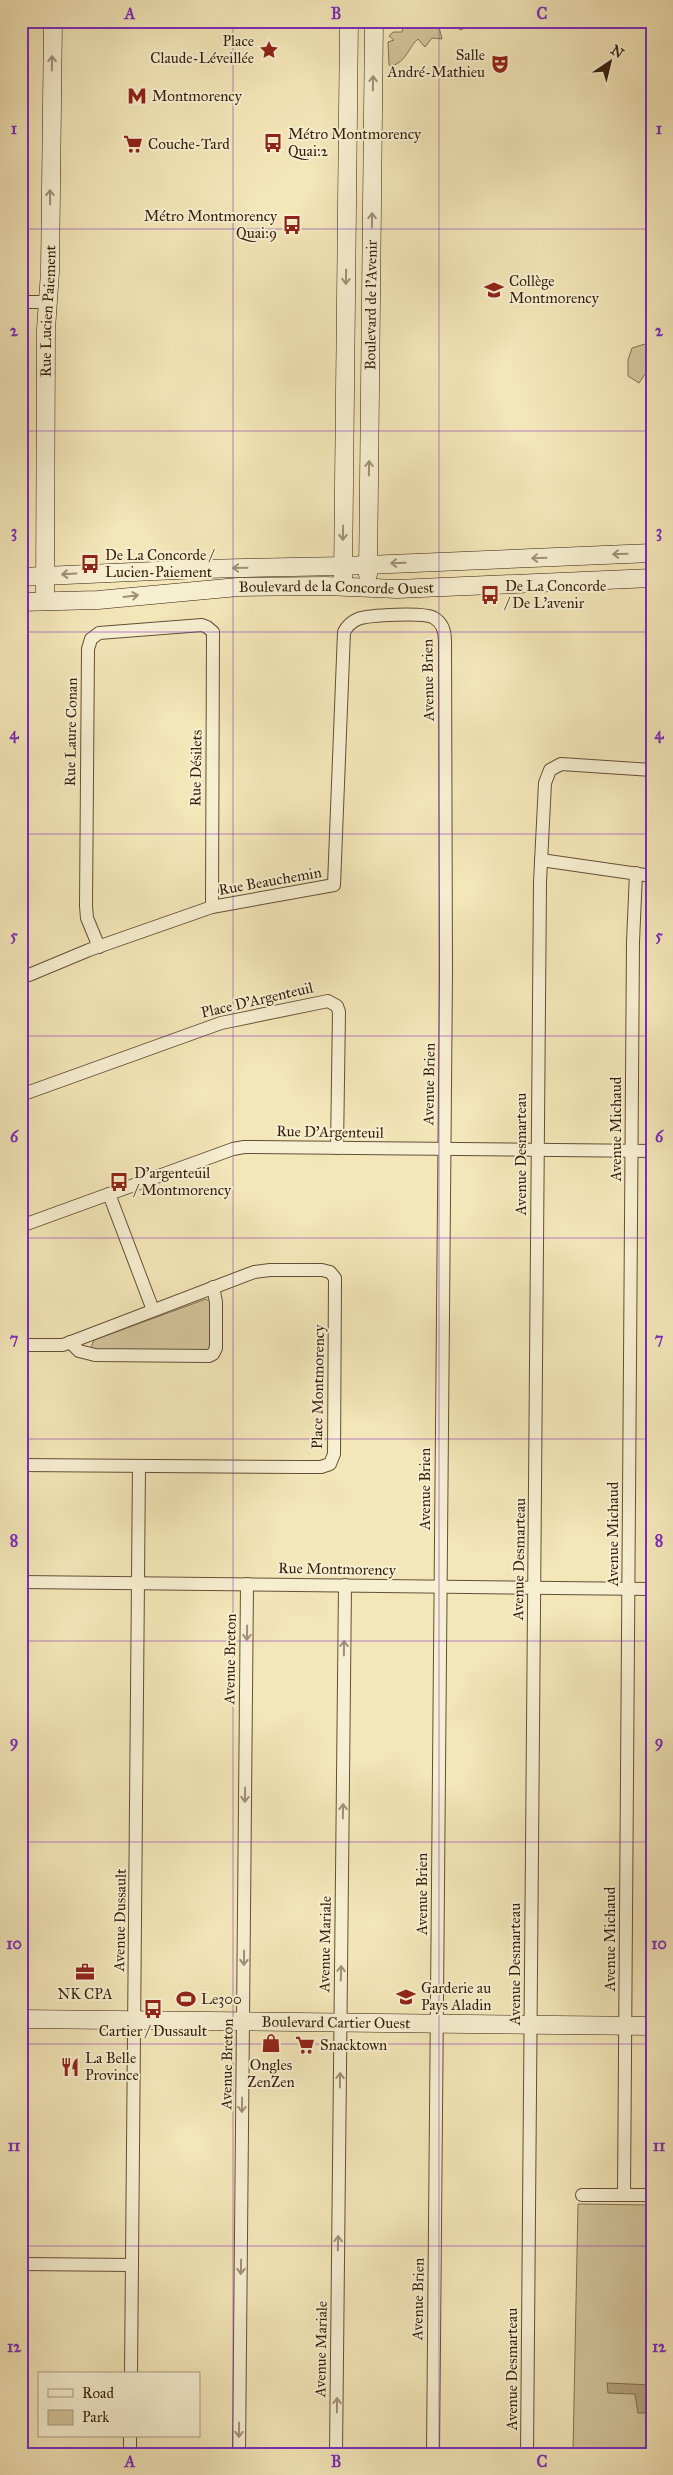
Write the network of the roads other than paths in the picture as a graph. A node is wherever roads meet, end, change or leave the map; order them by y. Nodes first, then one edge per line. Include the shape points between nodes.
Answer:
1 (53, 21) edge
2 (349, 21) edge
3 (374, 21) edge
4 (21, 302) edge
5 (47, 302) junction
6 (652, 553) edge
7 (368, 565) junction
8 (343, 566) junction
9 (45, 576) junction
10 (21, 577) edge
11 (652, 578) edge
12 (343, 586) junction
13 (368, 588) junction
14 (46, 601) junction
15 (21, 602) edge
16 (348, 626) joint
17 (211, 630) joint
18 (652, 770) edge
19 (541, 860) junction
20 (636, 873) junction
21 (652, 876) edge
22 (212, 907) junction
23 (98, 947) junction
24 (21, 976) edge
25 (21, 1095) edge
26 (337, 1148) junction
27 (444, 1149) junction
28 (537, 1150) junction
29 (632, 1151) junction
30 (652, 1151) edge
31 (109, 1194) junction
32 (21, 1226) edge
33 (213, 1287) junction
34 (153, 1310) junction
35 (70, 1342) junction
36 (21, 1345) edge
37 (21, 1464) edge
38 (139, 1466) junction
39 (21, 1582) edge
40 (140, 1583) junction
41 (247, 1584) junction
42 (345, 1586) junction
43 (441, 1587) junction
44 (535, 1588) junction
45 (629, 1589) junction
46 (652, 1589) edge
47 (21, 2019) edge
48 (135, 2020) junction
49 (243, 2021) junction
50 (341, 2022) junction
51 (438, 2023) junction
52 (531, 2024) junction
53 (626, 2025) junction
54 (652, 2026) edge
55 (582, 2195) dead end
56 (624, 2195) junction
57 (652, 2195) edge
58 (21, 2264) edge
59 (132, 2265) junction
60 (131, 2372) edge
61 (130, 2438) edge
62 (130, 2454) edge
63 (239, 2454) edge
64 (336, 2454) edge
65 (433, 2454) edge
66 (527, 2454) edge

5 -> 1 street, Rue Lucien Paiement
2 -> 8 street, Boulevard de l'Avenir
7 -> 3 street, Boulevard de l'Avenir
4 - 5 street
5 - 9 street, Rue Lucien Paiement
6 -> 7 street, Boulevard de la Concorde Ouest
7 - 8 street, Boulevard de la Concorde Ouest
7 - 13 street, Boulevard de l'Avenir
8 -> 9 street, Boulevard de la Concorde Ouest
8 - 12 street, Boulevard de l'Avenir
9 - 10 street, Boulevard de la Concorde Ouest
9 - 14 street, Rue Lucien Paiement
11 - 13 street, Boulevard de la Concorde Ouest
12 - 13 street, Boulevard de la Concorde Ouest
14 -> 12 street, Boulevard de la Concorde Ouest via 98,600 238,587
14 - 15 street, Boulevard de la Concorde Ouest
16 - 22 street, Rue Beauchemin via 343,638 335,883 330,887
16 - 27 street, Avenue Brien via 362,618 424,615 436,619 444,633
17 - 22 street, Rue Désilets via 214,636
17 - 23 street, Rue Laure Conan via 202,625 106,632 94,635 89,641 86,912
18 - 19 street, Avenue Desmarteau via 564,764 552,768 545,783
19 - 20 street
19 - 28 street, Avenue Desmarteau
20 - 21 street
20 - 29 street, Avenue Michaud
22 - 23 street, Rue Beauchemin
23 - 24 street, Rue Beauchemin
25 - 26 street, Place D'Argenteuil via 221,1023 328,1001 337,1006 339,1012
26 - 27 street, Rue D'Argenteuil
26 - 31 street, Rue D'Argenteuil via 238,1148
27 - 28 street, Rue D'Argenteuil
27 - 43 street, Avenue Brien
28 - 29 street, Rue D'Argenteuil
28 - 44 street, Avenue Desmarteau
29 - 30 street, Rue D'Argenteuil
29 - 45 street, Avenue Michaud
31 - 32 street, Rue D'Argenteuil
31 - 34 street
33 - 34 street, Place Montmorency
33 - 35 street via 216,1348 209,1356 94,1355 79,1351
33 - 38 street, Place Montmorency via 263,1270 322,1270 332,1274 335,1294 333,1460 321,1467
34 - 35 street, Place Montmorency
35 - 36 street, Place Montmorency
37 - 38 street, Place Montmorency
38 - 40 street, Avenue Dussault
39 - 40 street, Rue Montmorency
40 - 41 street, Rue Montmorency
40 - 48 street, Avenue Dussault
41 - 42 street, Rue Montmorency
41 -> 49 street, Avenue Breton
42 - 43 street, Rue Montmorency
50 -> 42 street, Avenue Mariale
43 - 44 street, Rue Montmorency
43 - 51 street, Avenue Brien
44 - 45 street, Rue Montmorency
44 - 52 street, Avenue Desmarteau
45 - 46 street, Rue Montmorency
45 - 53 street, Avenue Michaud
47 - 48 street, Boulevard Cartier Ouest
48 - 49 street, Boulevard Cartier Ouest
48 - 59 street, Avenue Dussault
49 - 50 street, Boulevard Cartier Ouest
49 -> 63 street, Avenue Breton
50 - 51 street, Boulevard Cartier Ouest
64 -> 50 street, Avenue Mariale
51 - 52 street, Boulevard Cartier Ouest
51 - 65 street, Avenue Brien
52 - 53 street, Boulevard Cartier Ouest
52 - 66 street, Avenue Desmarteau
53 - 54 street, Boulevard Cartier Ouest
53 - 56 street, Avenue Michaud
55 - 56 street
56 - 57 street
58 - 59 street
59 - 60 street, Avenue Dussault
61 - 62 street

